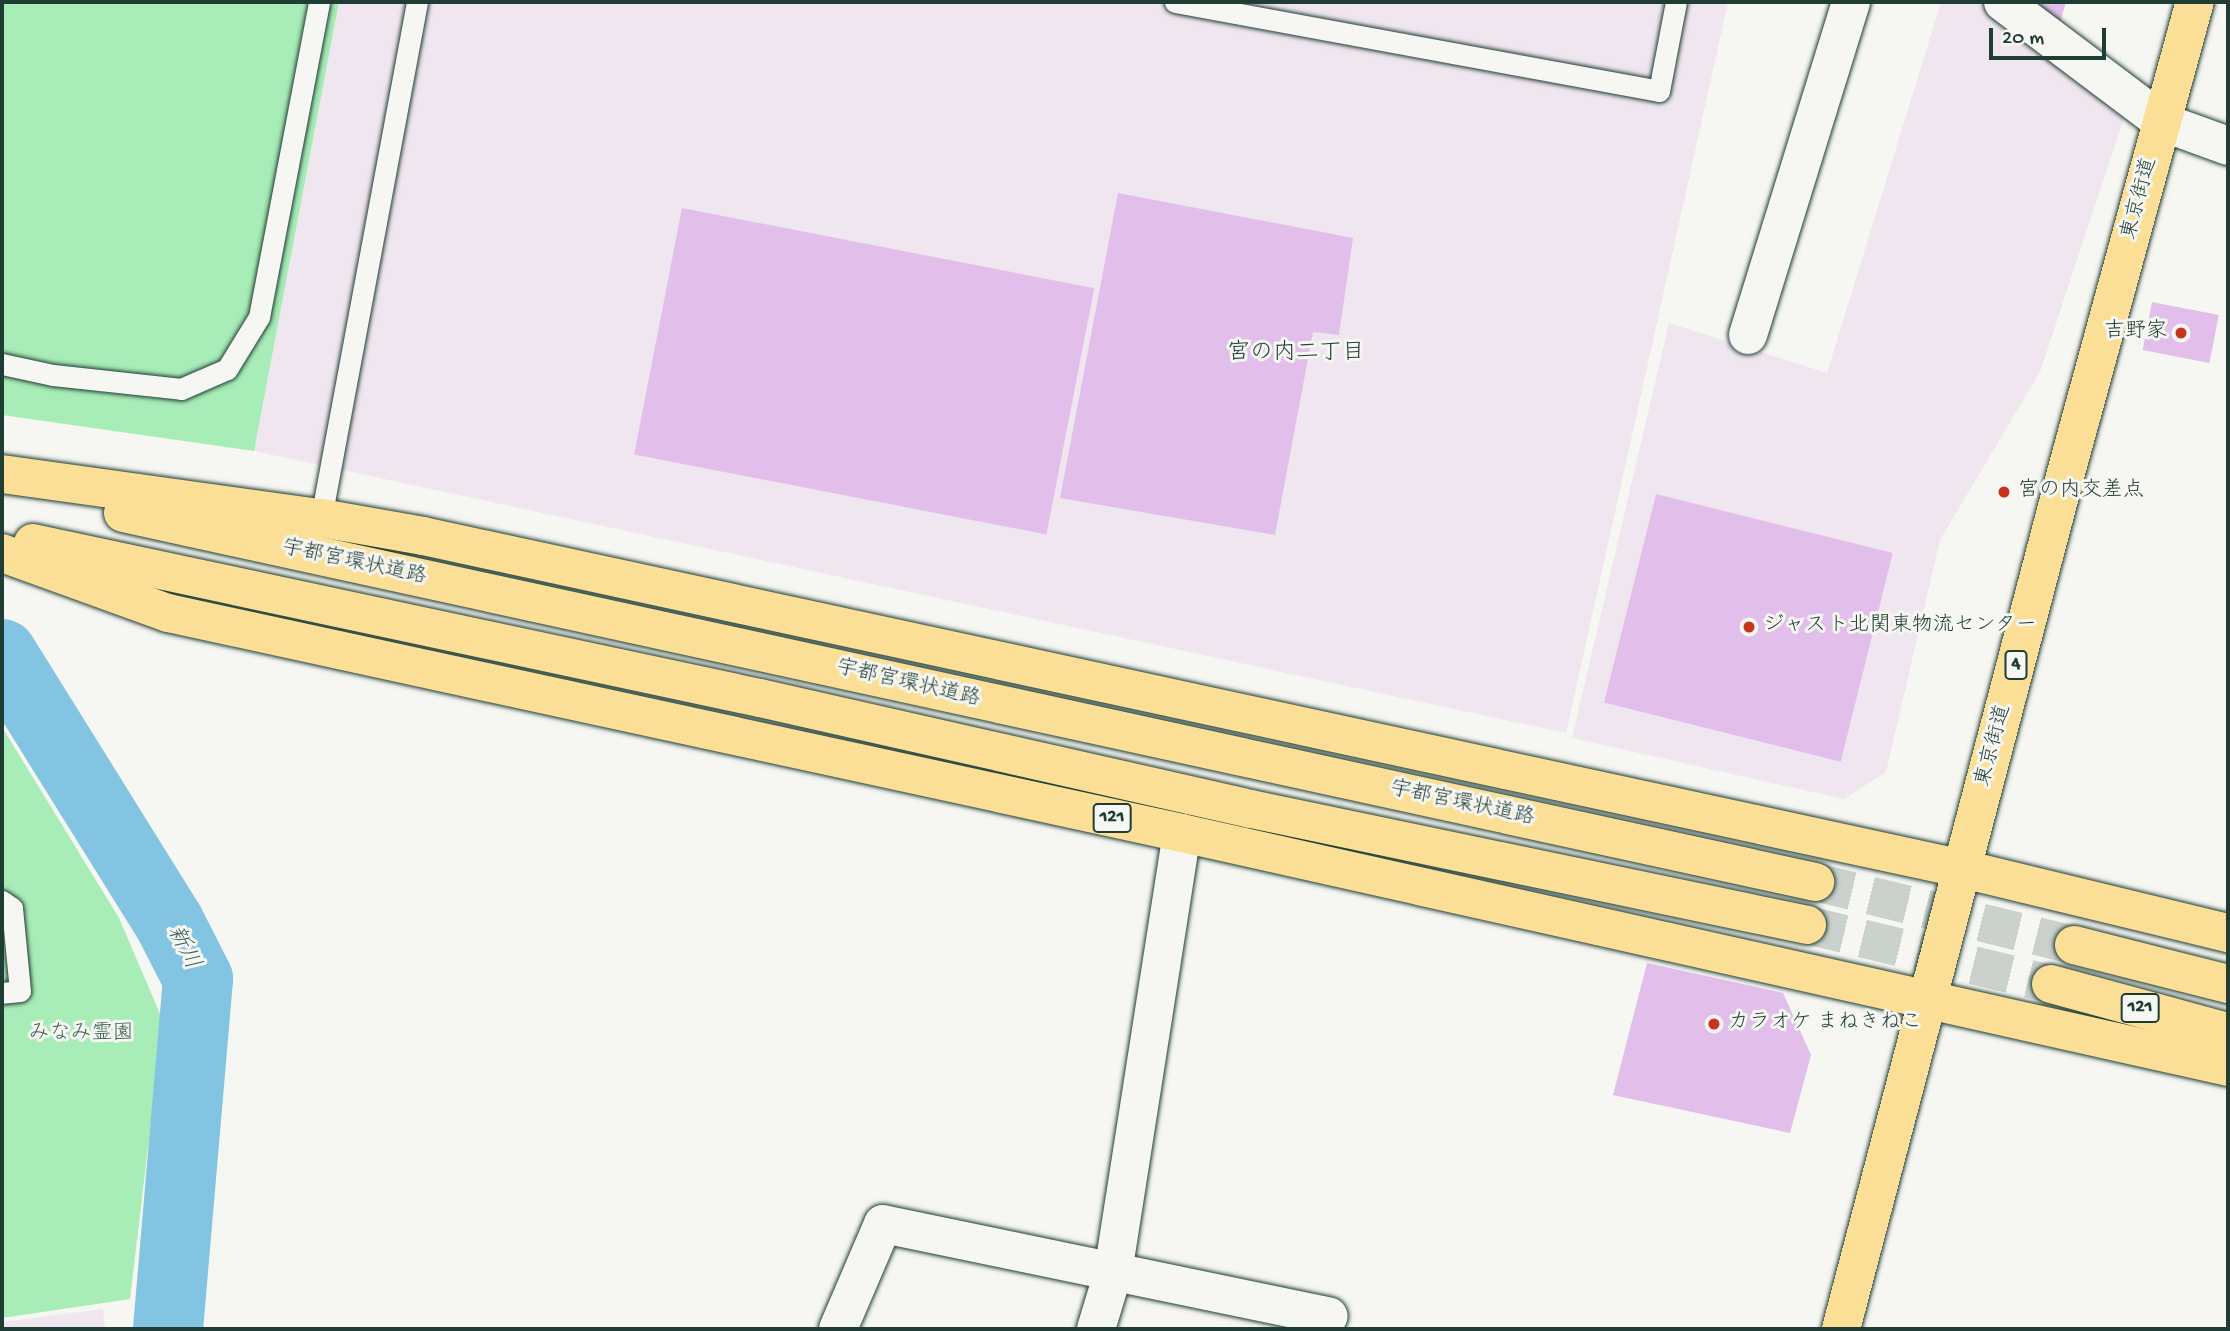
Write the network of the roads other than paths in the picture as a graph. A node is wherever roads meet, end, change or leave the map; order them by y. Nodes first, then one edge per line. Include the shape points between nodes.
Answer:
1 (319, 2) edge
2 (417, 2) edge
3 (1175, 2) edge
4 (1676, 2) edge
5 (1851, 2) edge
6 (2003, 2) edge
7 (2195, 2) edge
8 (2162, 122) junction
9 (2228, 146) edge
10 (1748, 335) dead end
11 (2, 363) edge
12 (2, 457) edge
13 (2, 474) edge
14 (2, 485) edge
15 (321, 518) junction
16 (2, 537) edge
17 (2, 553) edge
18 (1182, 833) junction
19 (1963, 869) junction
20 (1815, 882) tunnel mouth
21 (2, 901) edge
22 (8, 922) edge
23 (1807, 925) tunnel mouth
24 (2228, 933) edge
25 (2074, 945) tunnel mouth
26 (2051, 984) tunnel mouth
27 (2228, 984) edge
28 (2, 993) edge
29 (1928, 998) junction
30 (2228, 1032) edge
31 (2228, 1067) edge
32 (1113, 1273) junction
33 (1329, 1316) dead end
34 (838, 1329) edge
35 (1096, 1329) edge
36 (1841, 1329) edge

1 - 11 lane via 259,317 227,369 181,389 53,375
2 - 15 lane
3 - 4 lane via 1659,91
5 - 10 street
6 - 8 street
7 - 8 highway, 東京街道 / 4
8 - 9 street
8 - 19 highway, 東京街道 / 4
12 - 15 street
13 - 15 highway
14 - 20 highway, 宇都宮環状道路
15 - 19 highway via 424,536
16 - 23 highway, 121
17 - 18 highway, 121 via 168,612
18 - 29 highway, 121
18 - 32 street
19 - 24 highway
19 - 29 highway, 東京街道 / 4
21 - 22 lane via 12,908
22 - 28 lane via 20,991
25 - 27 highway, 121
26 - 30 highway, 121
29 - 31 highway, 121
29 - 36 highway, 東京街道 / 4
32 - 33 street
32 - 34 street via 883,1224
32 - 35 street

